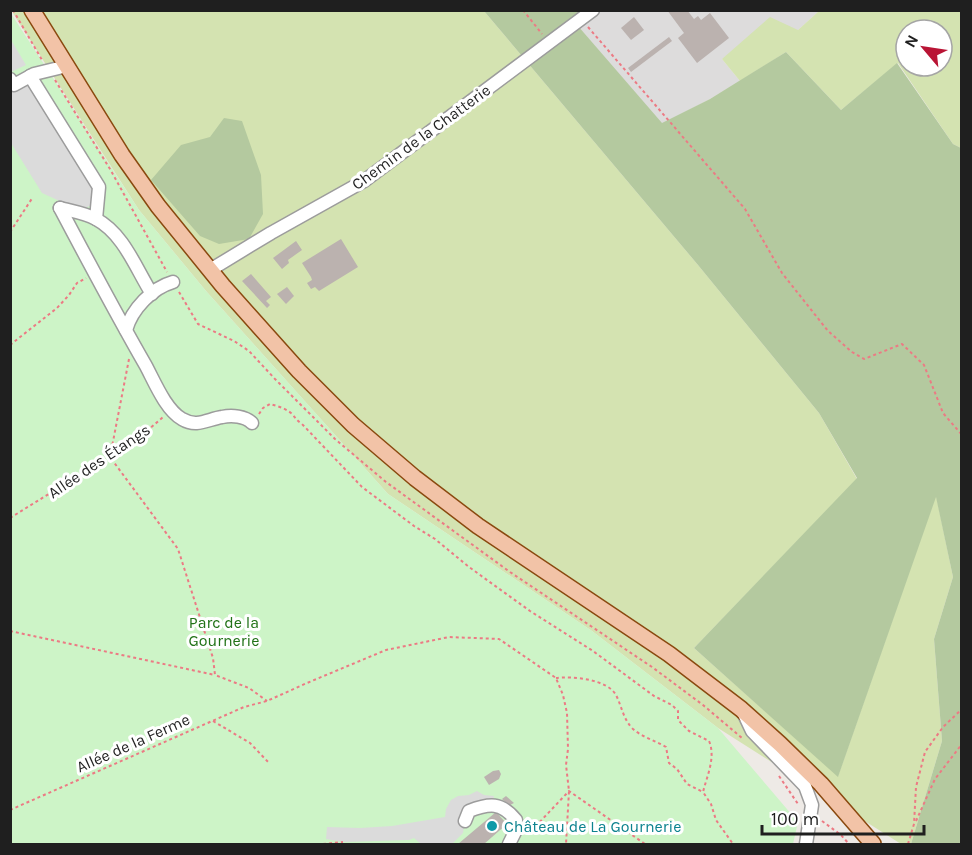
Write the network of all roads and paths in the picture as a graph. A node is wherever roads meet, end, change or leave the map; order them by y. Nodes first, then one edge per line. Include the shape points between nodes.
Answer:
1 (13, 10) edge
2 (32, 10) edge
3 (523, 10) edge
4 (593, 10) edge
5 (582, 19) junction
6 (549, 44) junction
7 (67, 66) junction
8 (49, 70) junction
9 (30, 76) junction
10 (10, 79) edge
11 (33, 197) dead end
12 (96, 219) junction
13 (10, 232) edge
14 (210, 270) junction
15 (95, 273) junction
16 (173, 282) junction
17 (152, 294) junction
18 (126, 330) junction
19 (132, 342) junction
20 (10, 345) edge
21 (171, 410) junction
22 (252, 423) joint
23 (962, 435) edge
24 (110, 457) junction
25 (10, 518) edge
26 (10, 631) edge
27 (215, 675) junction
28 (556, 678) junction
29 (267, 701) junction
30 (741, 709) junction
31 (962, 709) edge
32 (212, 721) junction
33 (743, 738) dead end
34 (962, 744) edge
35 (270, 764) dead end
36 (779, 777) dead end
37 (568, 791) junction
38 (703, 792) junction
39 (10, 810) edge
40 (811, 815) junction
41 (465, 821) dead end
42 (914, 824) junction
43 (511, 841) edge
44 (343, 842) dead end
45 (323, 844) edge
46 (566, 844) edge
47 (645, 844) edge
48 (733, 844) edge
49 (806, 844) edge
50 (849, 844) edge
51 (873, 844) edge
52 (908, 844) edge

1 - 8 path
2 - 7 main road
3 - 6 path
4 - 5 street, Chemin de la Chatterie
5 - 6 street, Chemin de la Chatterie
5 - 23 path via 745,209 782,273 828,331 864,359 902,344 924,365 943,413
6 - 14 street, Chemin de la Chatterie via 364,181
7 - 8 street
7 - 14 main road via 122,155
8 - 9 street
8 - 16 path
9 - 10 street via 14,85
9 - 12 street via 99,187
11 - 13 path
12 - 15 street via 60,208
12 - 17 street via 127,250
14 - 30 main road via 299,371 353,425 415,478 478,526 669,654
15 - 18 street
15 - 20 path via 77,284 57,308
16 - 17 street
16 - 33 path via 198,324 249,351 335,439 386,483 652,667
17 - 18 street via 129,320
18 - 19 street
19 - 21 street
19 - 24 path
21 - 22 street via 183,420 198,424 222,416 242,417
21 - 24 path, Allée des Étangs
22 - 38 path via 270,404 283,408 362,487 469,567 672,705 678,711 678,720 709,741 712,748
24 - 25 path, Allée des Étangs
24 - 27 path via 178,549
26 - 27 path
27 - 29 path via 249,688
28 - 29 path, Allée de la Ferme via 499,639 449,637 386,650
28 - 37 path via 567,713
28 - 38 path via 580,678 610,687 633,729 666,747 669,763 687,784
29 - 32 path, Allée de la Ferme
30 - 40 street via 752,731 805,786 812,805
30 - 51 main road via 821,784
31 - 42 path via 925,752 916,787
32 - 35 path via 250,743
32 - 39 path, Allée de la Ferme
34 - 42 path via 934,779
36 - 40 path
37 - 43 path via 535,827
37 - 46 path
37 - 47 path
38 - 48 path
40 - 49 street
40 - 50 path
41 - 43 street via 469,811 480,807 504,808 516,820
42 - 52 path
44 - 45 path

